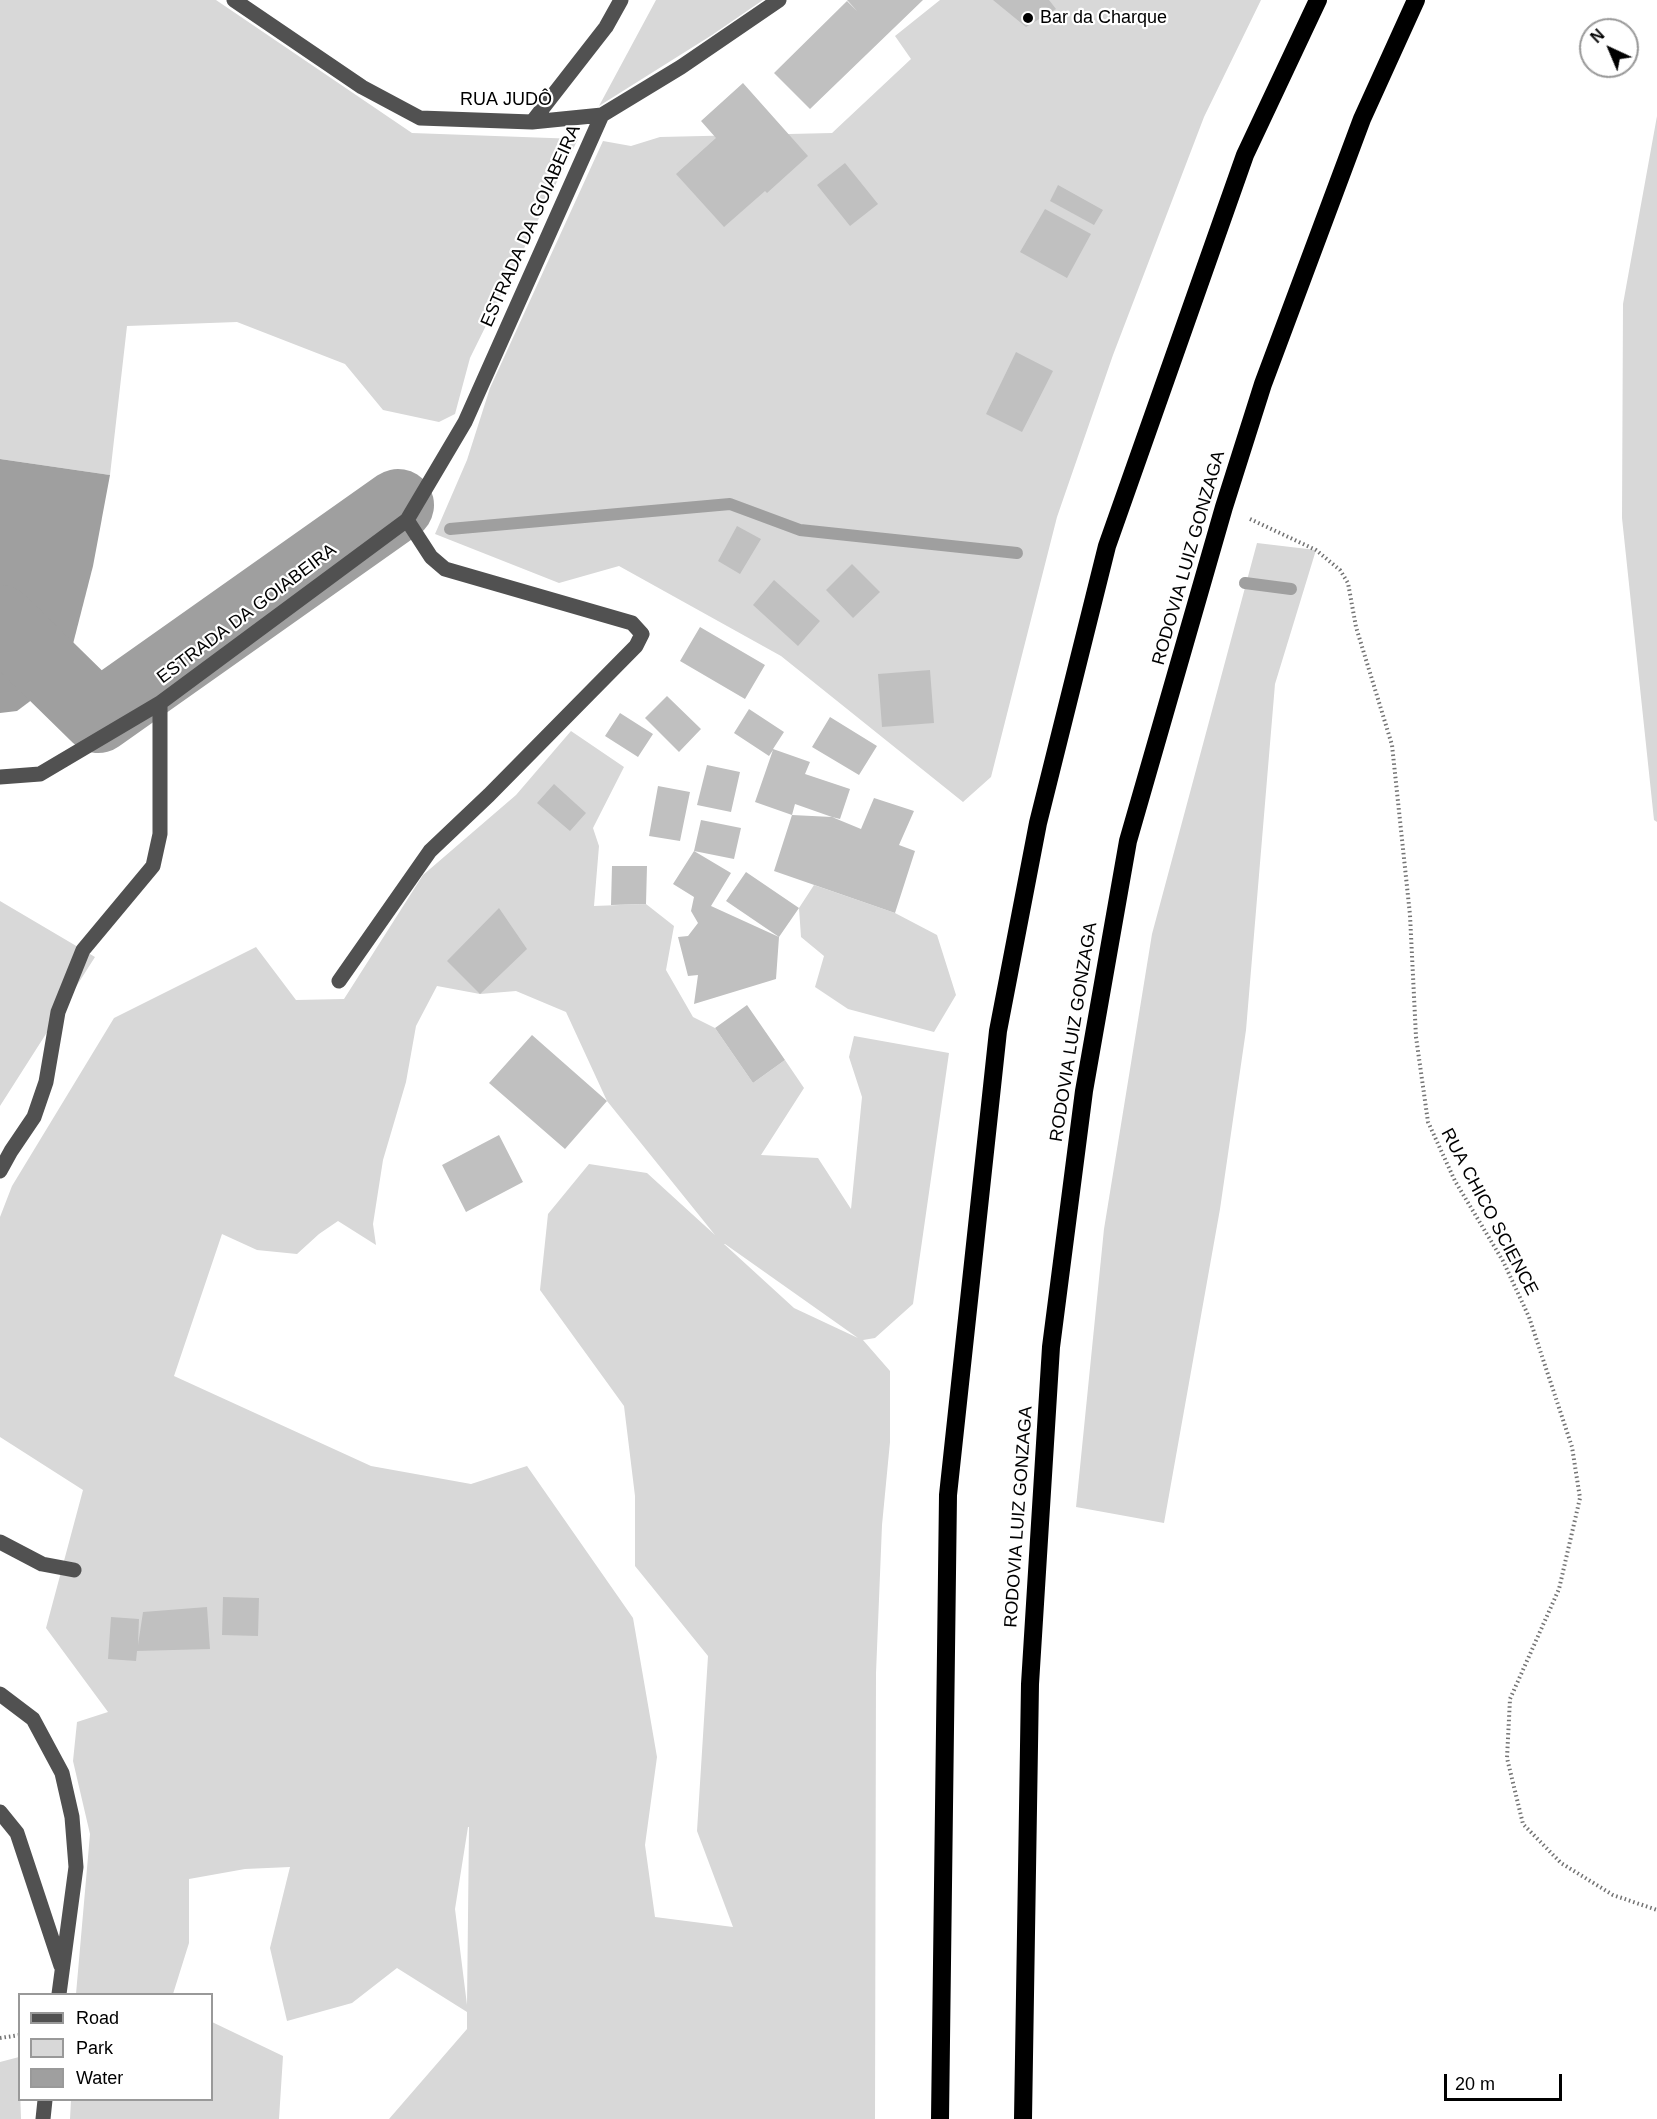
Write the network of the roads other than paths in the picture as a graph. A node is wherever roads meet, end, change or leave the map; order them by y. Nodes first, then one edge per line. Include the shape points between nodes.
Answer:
1 (234, 0) edge
2 (621, 0) edge
3 (779, 0) edge
4 (1318, 0) edge
5 (1416, 0) edge
6 (602, 115) junction
7 (532, 122) junction
8 (407, 520) junction
9 (160, 703) junction
10 (0, 777) edge
11 (339, 981) dead end
12 (5, 1151) edge
13 (0, 1171) edge
14 (0, 1542) edge
15 (74, 1570) dead end
16 (0, 1694) edge
17 (0, 1812) edge
18 (63, 1971) junction
19 (59, 1993) edge
20 (45, 2101) edge
21 (44, 2119) edge
22 (940, 2119) edge
23 (1023, 2119) edge

1 - 7 street, RUA JUDÔ via 362,87 420,118
2 - 7 street via 606,27
3 - 6 street, RUA JUDÔ
4 - 22 highway via 1245,154 1107,546 1038,823 998,1031 948,1495
5 - 23 highway, RODOVIA LUIZ GONZAGA via 1362,119 1263,384 1128,841 1084,1091 1051,1347 1030,1684
6 - 7 street, RUA JUDÔ
6 - 8 street, ESTRADA DA GOIABEIRA via 465,422
8 - 9 street, ESTRADA DA GOIABEIRA
8 - 11 street via 431,557 445,569 632,623 642,634 636,646 430,851
9 - 10 street via 40,774
9 - 12 street, ESTRADA DA GOIABEIRA via 160,834 153,866 82,950 58,1011 46,1082 34,1118
12 - 13 street, ESTRADA DA GOIABEIRA
14 - 15 street via 42,1564
16 - 18 street via 33,1719 62,1773 72,1817 76,1866
17 - 18 street via 17,1833
18 - 19 street
20 - 21 street

